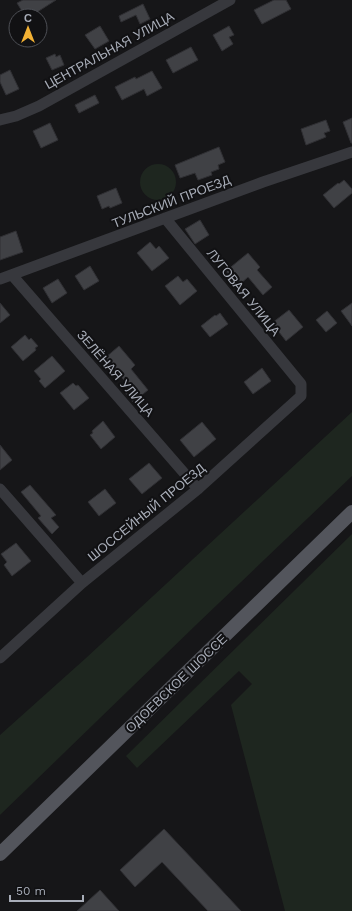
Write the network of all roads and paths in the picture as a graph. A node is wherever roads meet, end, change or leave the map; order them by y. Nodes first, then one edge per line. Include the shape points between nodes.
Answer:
1 (230, 0) edge
2 (0, 120) edge
3 (352, 152) edge
4 (165, 218) junction
5 (12, 275) junction
6 (0, 279) edge
7 (301, 384) joint
8 (0, 489) edge
9 (198, 489) junction
10 (352, 512) edge
11 (82, 583) junction
12 (0, 658) edge
13 (0, 854) edge

1 - 2 street, ЦЕНТРАЛЬНАЯ УЛИЦА via 39,106
3 - 4 street, ТУЛЬСКИЙ ПРОЕЗД
4 - 5 street, ТУЛЬСКИЙ ПРОЕЗД
4 - 7 street, ЛУГОВАЯ УЛИЦА
5 - 6 street, ТУЛЬСКИЙ ПРОЕЗД
5 - 9 street, ЗЕЛЁНАЯ УЛИЦА
7 - 9 street, ШОССЕЙНЫЙ ПРОЕЗД via 301,396
8 - 11 street
9 - 11 street, ШОССЕЙНЫЙ ПРОЕЗД
10 - 13 main road, ОДОЕВСКОЕ ШОССЕ
11 - 12 street, ШОССЕЙНЫЙ ПРОЕЗД

